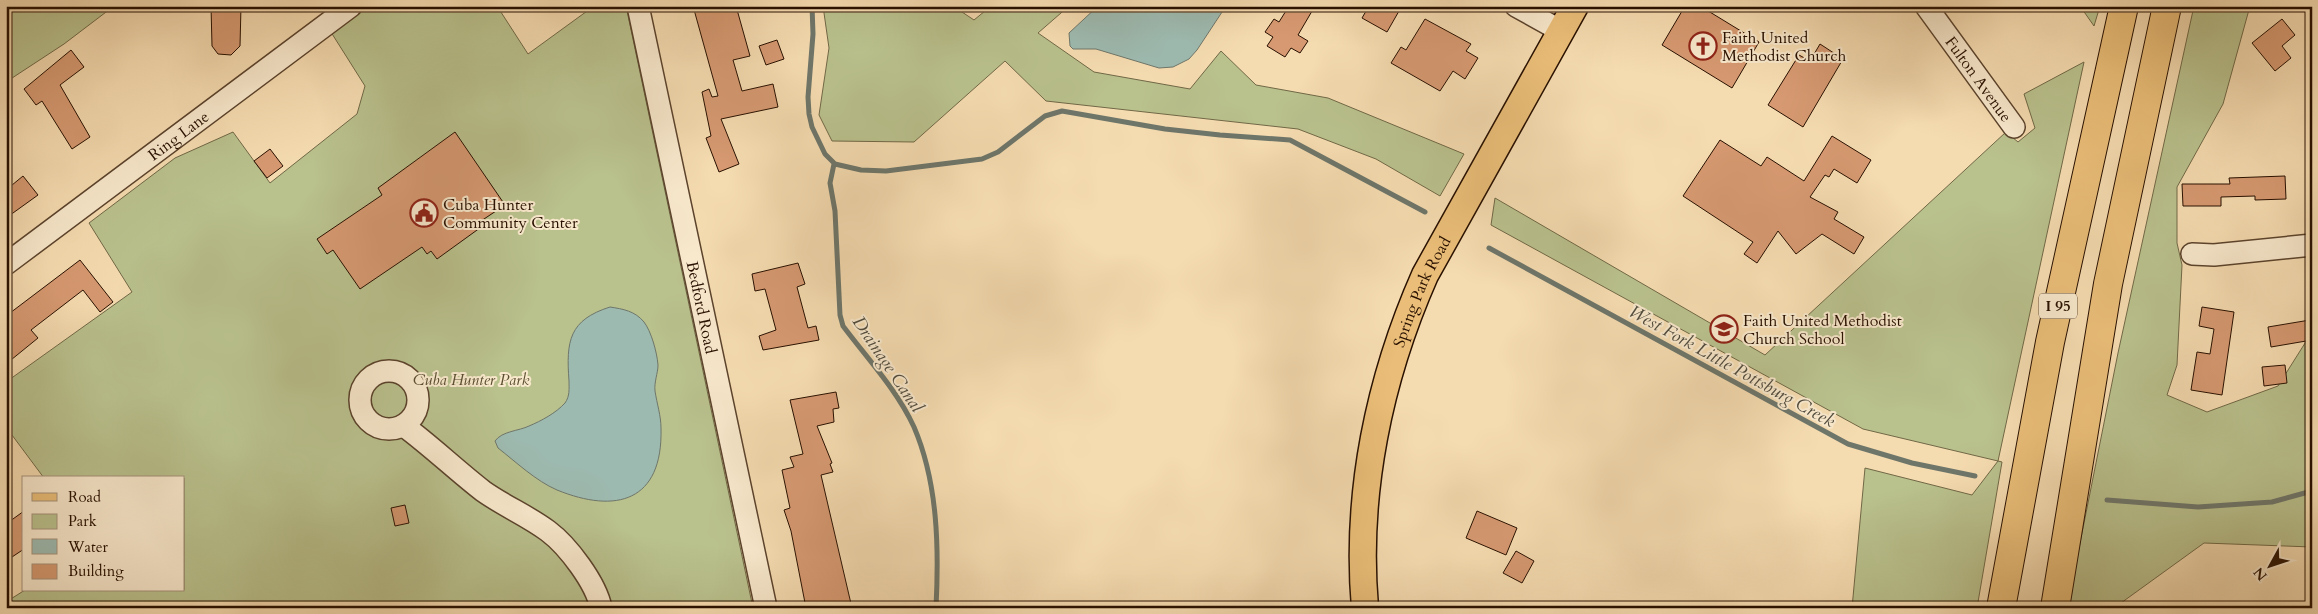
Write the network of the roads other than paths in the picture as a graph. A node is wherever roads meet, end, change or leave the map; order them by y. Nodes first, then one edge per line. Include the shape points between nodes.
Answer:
1 (351, 6) edge
2 (638, 6) edge
3 (1516, 6) edge
4 (1575, 6) edge
5 (1926, 6) edge
6 (2124, 6) edge
7 (2167, 6) edge
8 (1561, 31) junction
9 (2014, 127) dead end
10 (2312, 245) edge
11 (2192, 254) dead end
12 (6, 264) edge
13 (404, 426) dead end
14 (601, 608) edge
15 (766, 608) edge
16 (1365, 608) edge
17 (2001, 608) edge
18 (2055, 608) edge

1 - 12 street, Ring Lane
2 - 15 street, Bedford Road
3 - 8 street
4 - 8 main road, Spring Park Road
5 - 9 street, Fulton Avenue
6 - 17 highway, I 95 via 2052,332
7 - 18 highway via 2108,284
8 - 16 main road, Spring Park Road via 1425,275 1410,309 1376,424 1368,473 1364,535
10 - 11 street via 2214,255
13 - 14 street via 498,501 548,531 572,556 599,597

